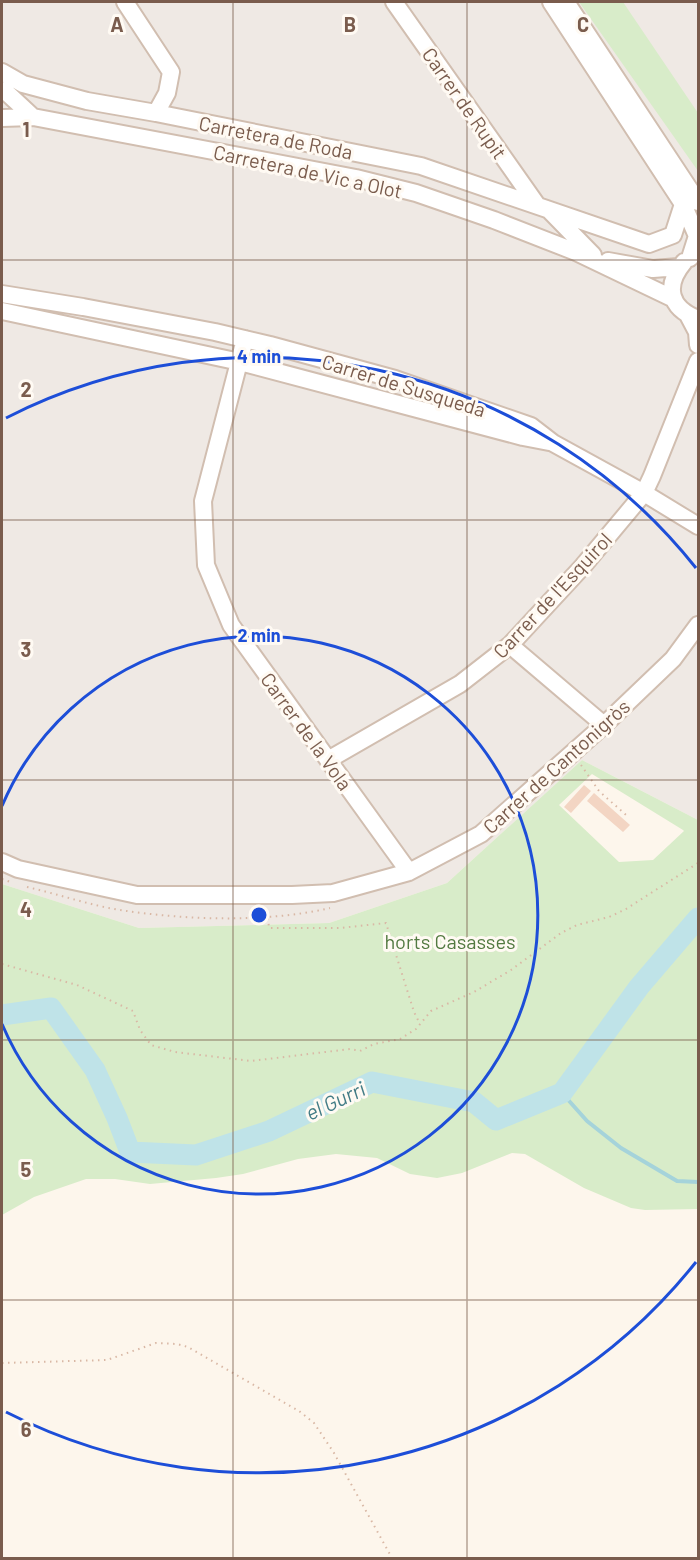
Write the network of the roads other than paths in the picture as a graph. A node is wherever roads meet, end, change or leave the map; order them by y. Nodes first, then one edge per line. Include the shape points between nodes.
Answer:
1 (124, 2) edge
2 (394, 2) edge
3 (551, 2) edge
4 (566, 2) edge
5 (2, 83) edge
6 (156, 113) junction
7 (33, 117) junction
8 (2, 118) edge
9 (691, 203) edge
10 (543, 208) junction
11 (576, 252) junction
12 (595, 257) junction
13 (689, 261) edge
14 (2, 294) edge
15 (674, 299) junction
16 (2, 311) edge
17 (694, 317) edge
18 (244, 339) junction
19 (699, 345) edge
20 (699, 361) edge
21 (240, 362) junction
22 (553, 443) junction
23 (644, 493) junction
24 (699, 526) edge
25 (699, 625) edge
26 (510, 645) junction
27 (604, 725) junction
28 (328, 760) junction
29 (2, 862) edge
30 (409, 872) junction

1 - 6 street via 171,72 167,93
2 - 10 street, Carrer de Rupit
3 - 9 street
4 - 9 street
5 - 6 street, Carretera de Roda via 23,84
5 - 7 street
6 - 10 street, Carretera de Roda via 421,166
7 - 8 street, Carretera de Vic a Olot
7 - 11 street, Carretera de Vic a Olot via 356,178 416,193
9 - 10 street, Carretera de Roda via 673,235 649,244
9 - 13 street via 697,236
10 - 12 street
11 - 12 street, Carretera de Vic a Olot
11 - 15 street, Carretera de Vic a Olot
12 - 13 street, Carretera de Vic a Olot via 653,269
13 - 15 street via 671,284
14 - 18 street, Carrer de Susqueda
15 - 17 street
16 - 21 street, Carrer de Susqueda
17 - 19 street
18 - 21 street, Carrer de la Vola
18 - 22 street, Carrer de Susqueda via 405,383 531,426
20 - 23 street, Carrer de l'Esquirol
21 - 22 street, Carrer de Susqueda
21 - 28 street, Carrer de la Vola via 203,501 206,565 231,625
22 - 23 street, Carrer de Susqueda
23 - 24 street, Carrer de Susqueda
23 - 26 street, Carrer de l'Esquirol
25 - 27 street, Carrer de Cantonigròs via 673,658
26 - 27 street
26 - 28 street, Carrer de l'Esquirol via 460,684
27 - 30 street, Carrer de Cantonigròs via 481,834
28 - 30 street, Carrer de la Vola
29 - 30 street, Carrer de Cantonigròs via 18,869 137,895 333,893

